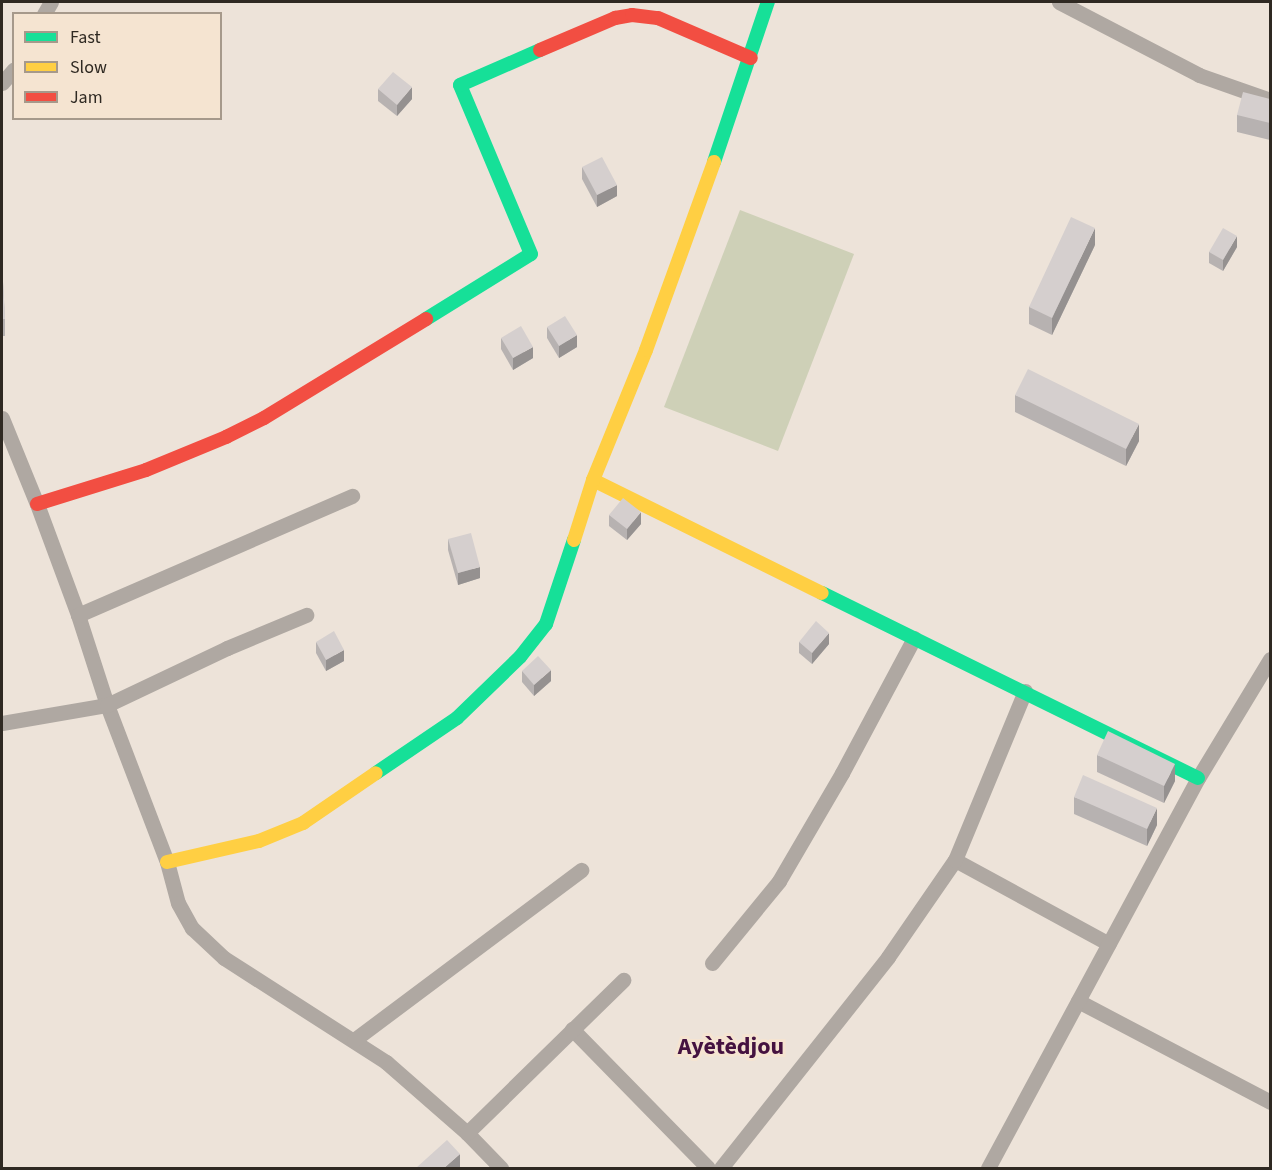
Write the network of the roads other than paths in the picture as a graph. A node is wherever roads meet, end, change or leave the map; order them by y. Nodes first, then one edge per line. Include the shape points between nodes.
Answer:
1 (768, 2) edge
2 (1059, 2) edge
3 (751, 58) junction
4 (1270, 100) edge
5 (2, 418) edge
6 (593, 480) junction
7 (352, 496) dead end
8 (37, 504) junction
9 (78, 615) junction
10 (306, 615) dead end
11 (914, 638) junction
12 (1270, 659) edge
13 (1025, 692) junction
14 (107, 705) junction
15 (2, 723) edge
16 (1198, 778) junction
17 (955, 860) junction
18 (167, 862) junction
19 (581, 870) dead end
20 (1109, 944) junction
21 (712, 963) dead end
22 (622, 980) dead end
23 (1078, 1001) junction
24 (572, 1029) junction
25 (354, 1040) junction
26 (1270, 1102) edge
27 (467, 1133) junction
28 (501, 1168) edge
29 (708, 1168) edge
30 (721, 1168) edge
31 (988, 1168) edge

1 - 3 street
2 - 4 street via 1199,75
3 - 6 street via 646,350
3 - 8 street via 658,18 632,15 615,18 460,85 531,255 264,418 146,470
5 - 8 street
6 - 11 street
6 - 18 street via 546,624 478,701 303,823 259,841
7 - 9 street
8 - 9 street
9 - 14 street
10 - 14 street
11 - 13 street
11 - 21 street via 784,873
12 - 16 street
13 - 16 street
13 - 17 street
14 - 15 street
14 - 18 street
16 - 20 street
17 - 20 street
17 - 30 street via 888,957
18 - 25 street via 178,903 192,928 208,945
19 - 25 street
20 - 23 street
22 - 24 street
23 - 26 street
23 - 31 street
24 - 27 street
24 - 29 street
25 - 27 street via 386,1062
27 - 28 street

